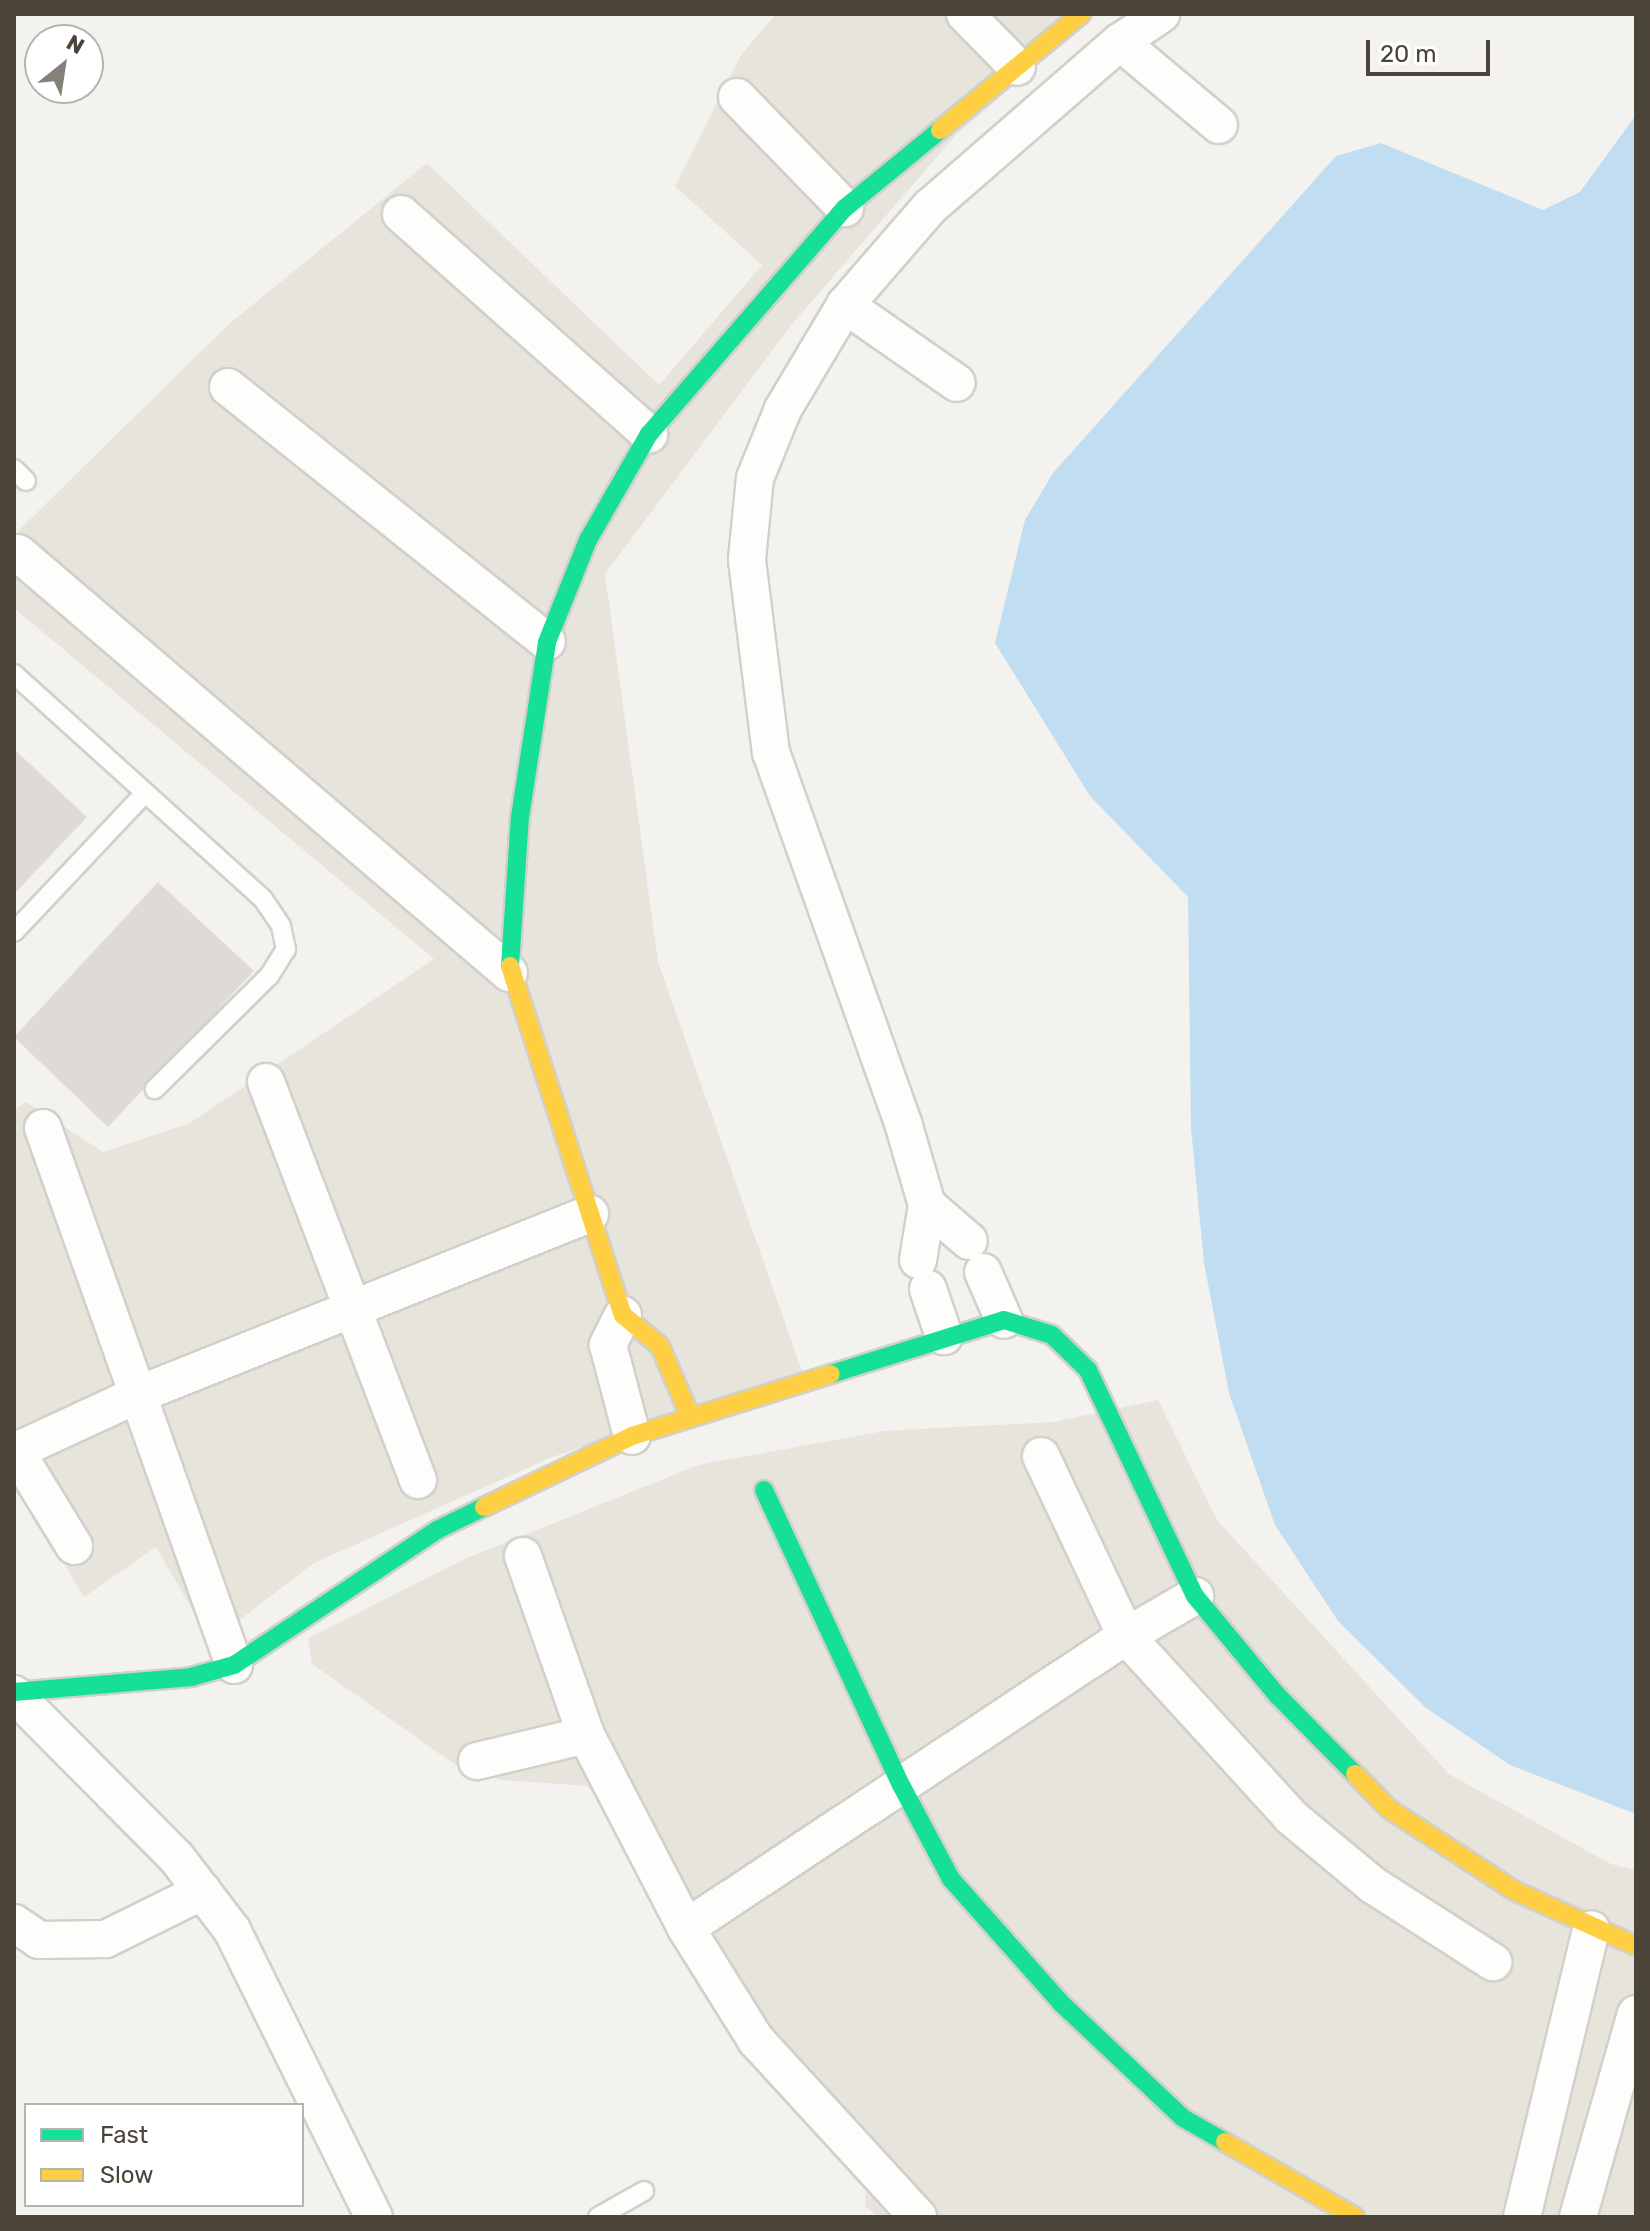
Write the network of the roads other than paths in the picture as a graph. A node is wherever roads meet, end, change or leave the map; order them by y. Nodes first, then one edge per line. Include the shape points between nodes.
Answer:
1 (965, 14) edge
2 (1081, 14) edge
3 (1161, 14) edge
4 (1120, 42) junction
5 (1017, 67) junction
6 (737, 97) dead end
7 (1219, 125) dead end
8 (845, 208) junction
9 (401, 214) dead end
10 (845, 305) junction
11 (957, 383) dead end
12 (228, 387) dead end
13 (649, 434) junction
14 (18, 553) dead end
15 (547, 642) junction
16 (14, 674) edge
17 (145, 793) junction
18 (14, 932) edge
19 (509, 973) junction
20 (266, 1082) dead end
21 (155, 1089) dead end
22 (43, 1128) dead end
23 (927, 1205) junction
24 (590, 1214) junction
25 (352, 1308) junction
26 (623, 1315) junction
27 (1004, 1320) junction
28 (944, 1336) junction
29 (137, 1395) junction
30 (689, 1414) junction
31 (632, 1436) junction
32 (15, 1450) edge
33 (1041, 1456) dead end
34 (418, 1480) dead end
35 (764, 1490) dead end
36 (74, 1546) dead end
37 (523, 1556) dead end
38 (1195, 1596) junction
39 (1126, 1636) junction
40 (234, 1665) junction
41 (14, 1693) edge
42 (586, 1735) junction
43 (477, 1761) dead end
44 (901, 1785) junction
45 (203, 1891) junction
46 (14, 1923) edge
47 (686, 1928) junction
48 (1591, 1929) junction
49 (1636, 1946) edge
50 (1493, 1962) dead end
51 (1636, 2014) edge
52 (1555, 2090) junction
53 (1613, 2102) junction
54 (644, 2191) dead end
55 (374, 2217) edge
56 (598, 2217) edge
57 (918, 2217) edge
58 (1355, 2217) edge
59 (1522, 2217) edge
60 (1578, 2217) edge

1 - 5 street
2 - 5 street
3 - 4 street
4 - 7 street
4 - 10 street via 930,207
5 - 8 street
6 - 8 street
8 - 13 street
9 - 13 street
10 - 11 street
10 - 23 street via 783,409 755,478 747,559 771,753 903,1123
12 - 15 street
13 - 15 street via 588,540
14 - 19 street
15 - 19 street via 520,817
16 - 17 lane
17 - 18 lane
17 - 21 lane via 263,899 281,926 286,949 269,976
19 - 24 street
20 - 25 street
22 - 29 street
23 - 27 street via 976,1257
23 - 28 street via 923,1274
24 - 25 street
24 - 26 street
25 - 29 street
25 - 34 street
26 - 30 street via 660,1346
26 - 31 street via 608,1345
27 - 28 street
27 - 38 street via 1052,1335 1088,1370
28 - 30 street
29 - 32 street
29 - 40 street
30 - 31 street
31 - 40 street via 437,1530
32 - 36 street
33 - 39 street
35 - 44 street
37 - 42 street
38 - 39 street
38 - 48 street via 1277,1695 1389,1809 1515,1891
39 - 44 street
39 - 50 street via 1291,1817 1373,1885
40 - 41 street via 191,1677
41 - 45 street via 99,1774
42 - 43 street
42 - 47 street
44 - 47 street
44 - 58 street via 951,1879 1061,2003 1183,2118
45 - 46 street via 106,1939 39,1940
45 - 55 street via 232,1930
47 - 57 street via 756,2040
48 - 49 street
48 - 52 street
51 - 53 street
52 - 53 street
52 - 59 street
53 - 60 street
54 - 56 lane

